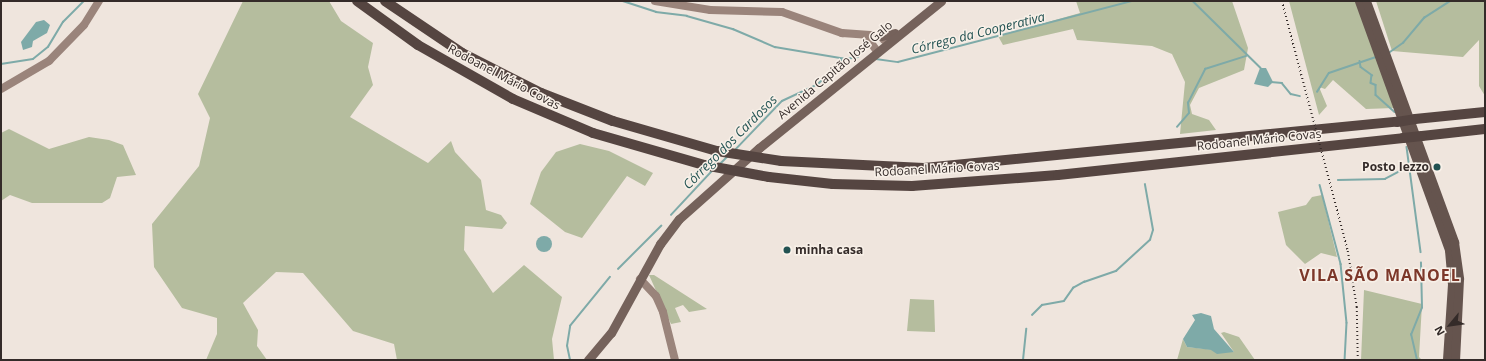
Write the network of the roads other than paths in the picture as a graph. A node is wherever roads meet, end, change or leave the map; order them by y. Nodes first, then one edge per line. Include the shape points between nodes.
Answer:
1 (99, 1) edge
2 (357, 1) edge
3 (385, 1) edge
4 (656, 1) edge
5 (941, 1) edge
6 (1359, 1) edge
7 (1366, 1) edge
8 (868, 37) junction
9 (884, 39) junction
10 (876, 50) junction
11 (1, 89) edge
12 (1485, 112) edge
13 (1485, 129) edge
14 (640, 279) junction
15 (588, 360) edge
16 (675, 360) edge
17 (1447, 360) edge
18 (1455, 360) edge

1 - 11 main road via 84,25 49,61
2 - 13 highway, Rodoanel Mário Covas, bridge via 418,45 513,99 593,133 704,164 769,177 833,184 912,186
3 - 12 highway, Rodoanel Mário Covas, bridge via 462,53 541,93 613,121 717,151 781,161 924,168
4 - 8 main road via 710,10 782,12 831,29
5 - 9 main road, Avenida Capitão José Galo
6 - 17 highway via 1449,250 1452,284
7 - 18 highway via 1450,229 1458,279
8 - 9 main road
8 - 10 main road
9 - 10 main road, Avenida Capitão José Galo
10 - 14 main road, Avenida Capitão José Galo via 714,187 673,226
14 - 15 main road, Avenida Capitão José Galo via 611,332
14 - 16 main road via 656,296 664,312

